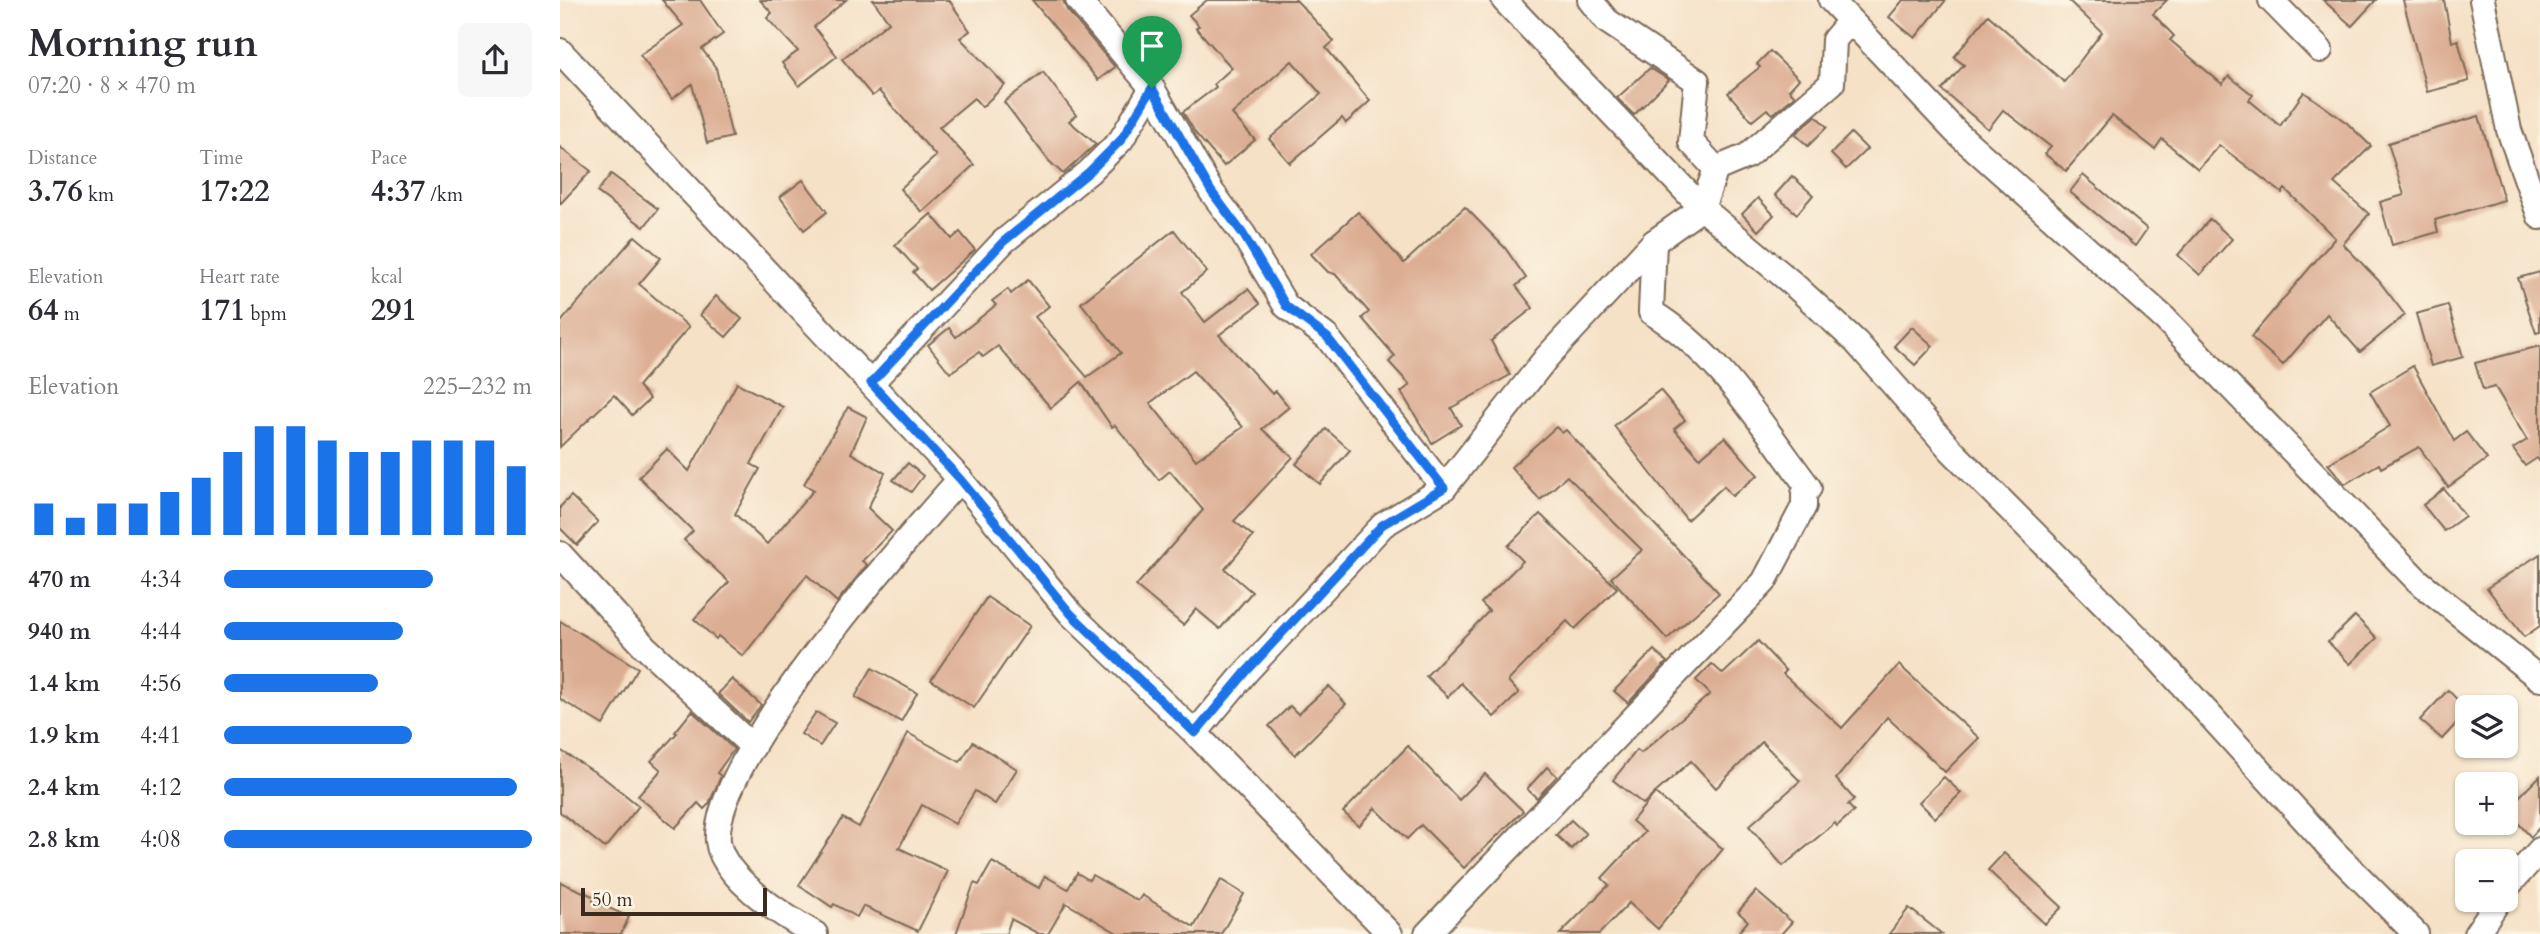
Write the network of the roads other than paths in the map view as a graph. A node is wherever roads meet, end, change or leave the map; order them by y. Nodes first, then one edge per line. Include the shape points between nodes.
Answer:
1 (1078, 0) edge
2 (1504, 0) edge
3 (1590, 0) edge
4 (1830, 0) edge
5 (2271, 0) edge
6 (2482, 0) edge
7 (1850, 21) junction
8 (2320, 50) dead end
9 (560, 51) edge
10 (1152, 88) junction
11 (1716, 170) junction
12 (1702, 208) junction
13 (2540, 217) edge
14 (1654, 242) junction
15 (871, 383) junction
16 (960, 479) junction
17 (1444, 488) junction
18 (560, 554) edge
19 (2540, 679) edge
20 (1195, 733) junction
21 (753, 747) junction
22 (2540, 850) edge
23 (2518, 875) edge
24 (2491, 912) edge
25 (788, 927) edge
26 (815, 934) edge
27 (1390, 934) edge
28 (1427, 934) edge
29 (2416, 934) edge
30 (2476, 934) edge

1 - 10 street
2 - 12 street
3 - 11 street via 1607,21 1697,81 1691,142
4 - 7 street
5 - 8 street
6 - 13 street via 2509,130
7 - 11 street via 1834,40 1832,83 1747,156
7 - 19 street via 1956,132 2165,319 2417,580
9 - 15 street
10 - 15 street via 1121,140 1003,242
10 - 17 street via 1211,191 1286,306 1327,337
11 - 12 street
12 - 14 street
12 - 29 street via 1856,342 1951,450 2153,653 2334,852
14 - 17 street via 1547,357
14 - 28 street via 1651,312 1696,344 1723,375 1809,488 1804,506 1764,582
15 - 16 street
16 - 20 street via 1071,614
16 - 21 street via 904,542 784,696
17 - 20 street via 1382,525
18 - 21 street via 645,647
20 - 27 street
21 - 25 street via 722,808 718,842 730,872
22 - 23 street
24 - 30 street
25 - 26 street

